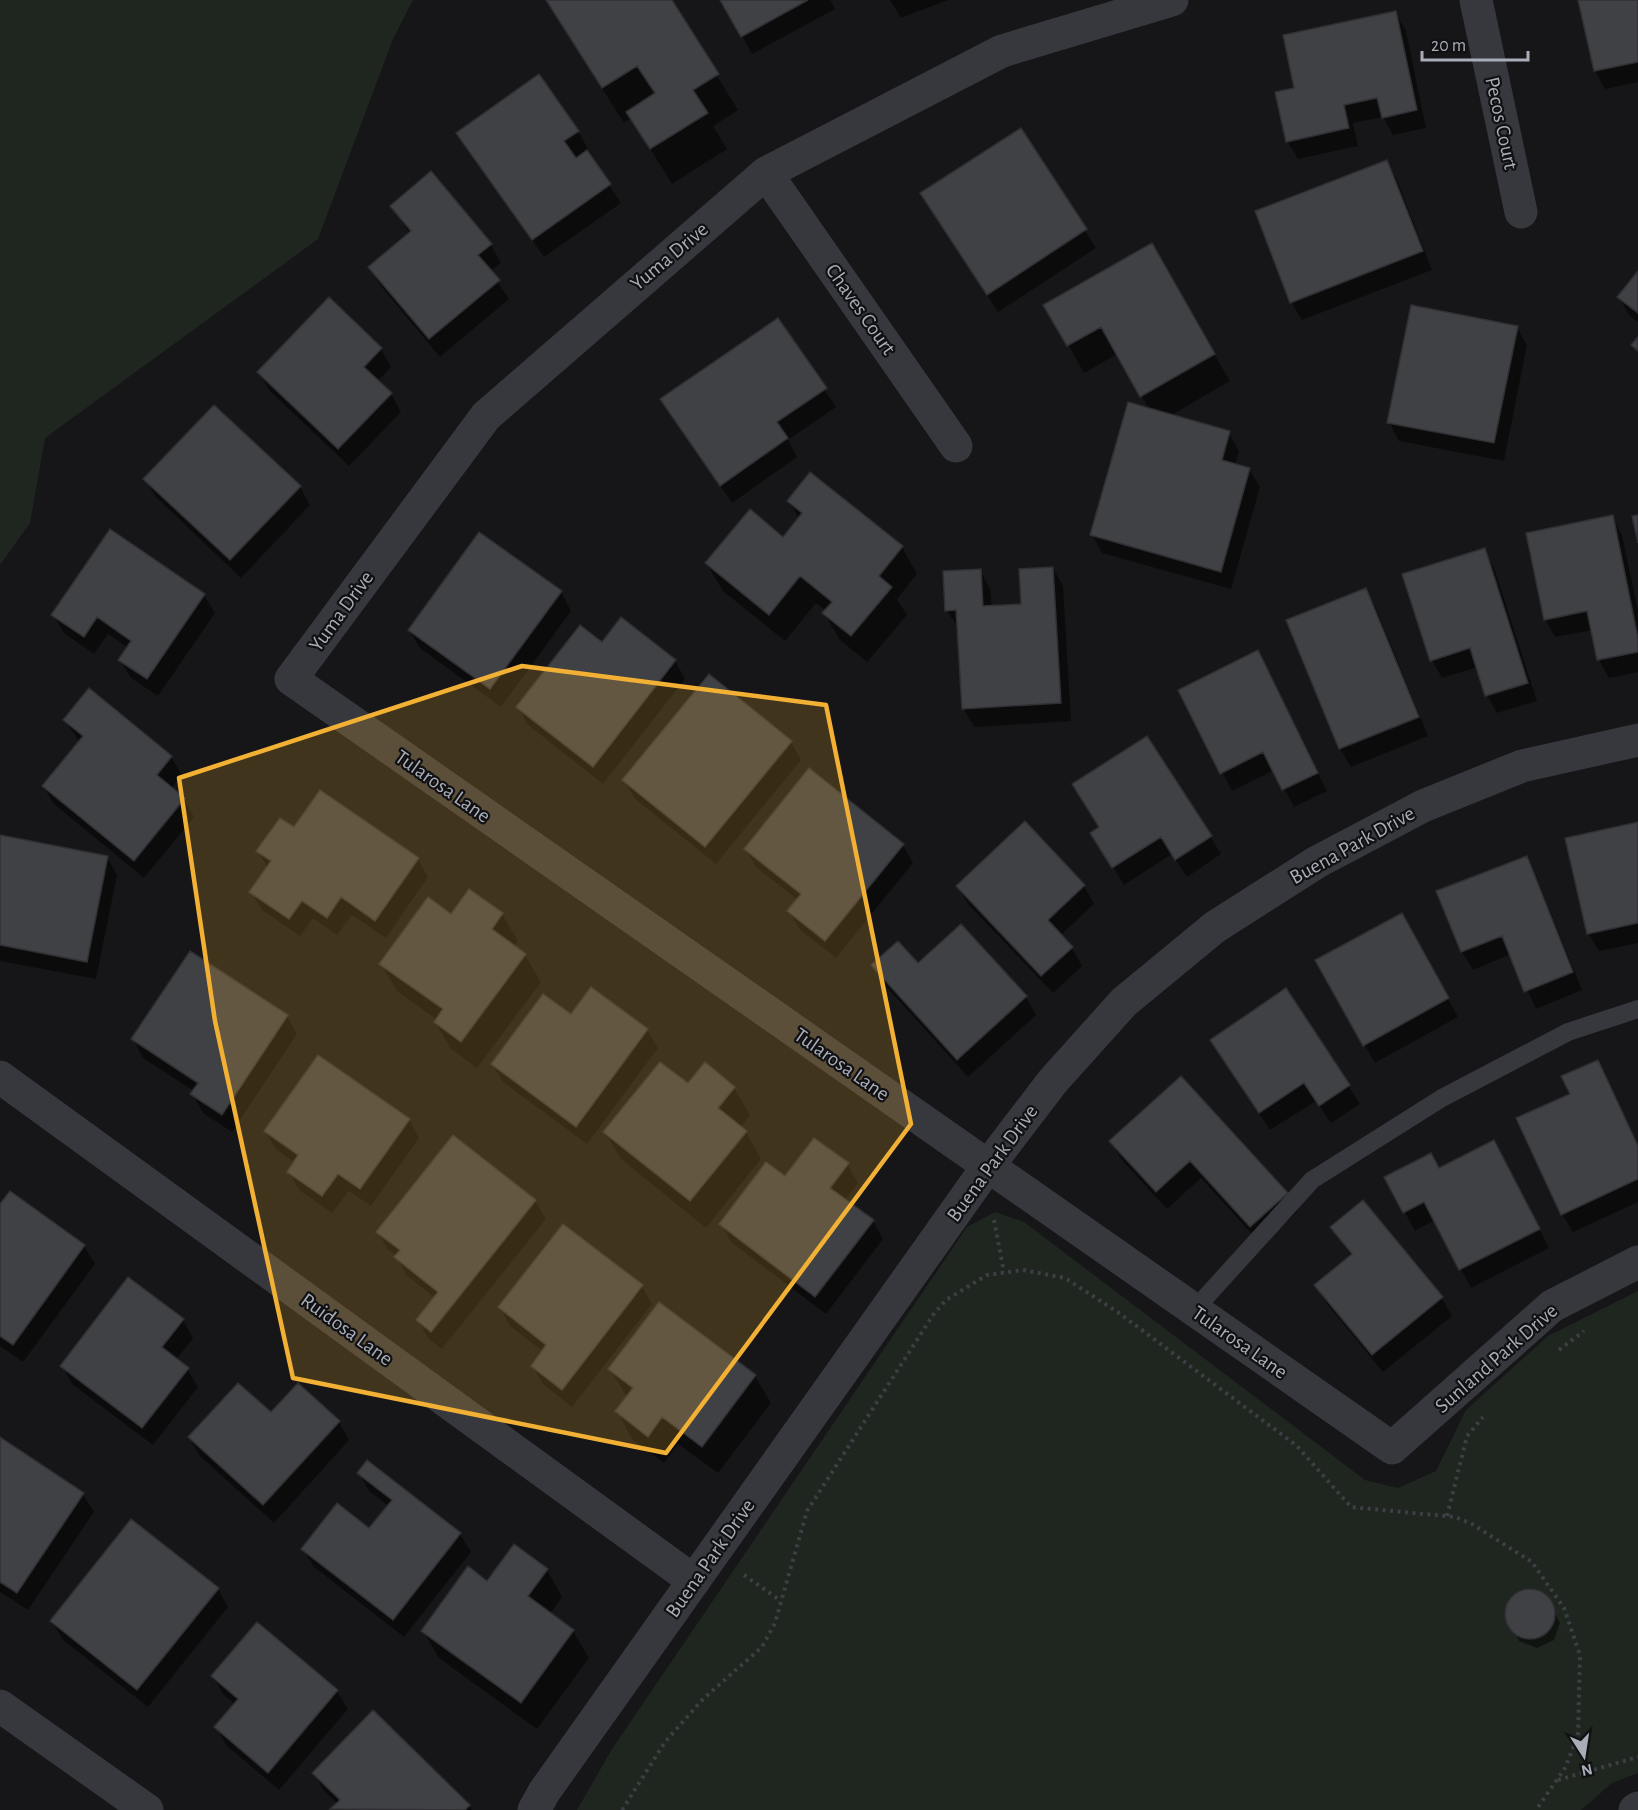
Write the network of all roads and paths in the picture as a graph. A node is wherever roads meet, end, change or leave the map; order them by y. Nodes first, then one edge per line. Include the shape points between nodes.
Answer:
1 (1172, 0) edge
2 (1476, 0) edge
3 (766, 173) junction
4 (1521, 212) dead end
5 (956, 446) dead end
6 (291, 679) joint
7 (1638, 740) edge
8 (1638, 1009) edge
9 (0, 1077) edge
10 (988, 1166) junction
11 (994, 1220) dead end
12 (1638, 1262) edge
13 (1004, 1272) junction
14 (1194, 1310) junction
15 (1587, 1329) dead end
16 (1550, 1357) dead end
17 (1490, 1410) dead end
18 (1392, 1448) joint
19 (1447, 1516) junction
20 (744, 1575) dead end
21 (694, 1581) junction
22 (781, 1600) junction
23 (0, 1706) edge
24 (1638, 1757) edge
25 (1557, 1780) junction
26 (147, 1810) edge
27 (534, 1810) edge
28 (622, 1810) edge
29 (1536, 1810) edge

1 - 3 street, Yuma Drive via 1002,51
2 - 4 street, Pecos Court
3 - 5 street, Chaves Court
3 - 6 street, Yuma Drive via 486,416
6 - 10 street, Tularosa Lane
7 - 10 street, Buena Park Drive via 1522,766 1423,806 1317,862 1215,927 1124,1002 1053,1082
8 - 14 lane via 1568,1032 1442,1098 1312,1180
9 - 21 street, Ruidosa Lane
10 - 14 street, Tularosa Lane
10 - 21 street, Buena Park Drive
11 - 13 path
12 - 18 street, Sunland Park Drive via 1552,1306
13 - 19 path via 1023,1269 1065,1278 1119,1312 1297,1446 1351,1507
13 - 22 path via 987,1275 946,1300 933,1315 807,1511
14 - 18 street, Tularosa Lane
15 - 16 path
17 - 19 path via 1467,1436
19 - 25 path via 1472,1524 1532,1562 1564,1608 1580,1655 1578,1736
20 - 22 path
21 - 27 street, Buena Park Drive
22 - 28 path via 775,1623 762,1647 703,1699 665,1742
23 - 26 street
24 - 25 path
25 - 29 path

